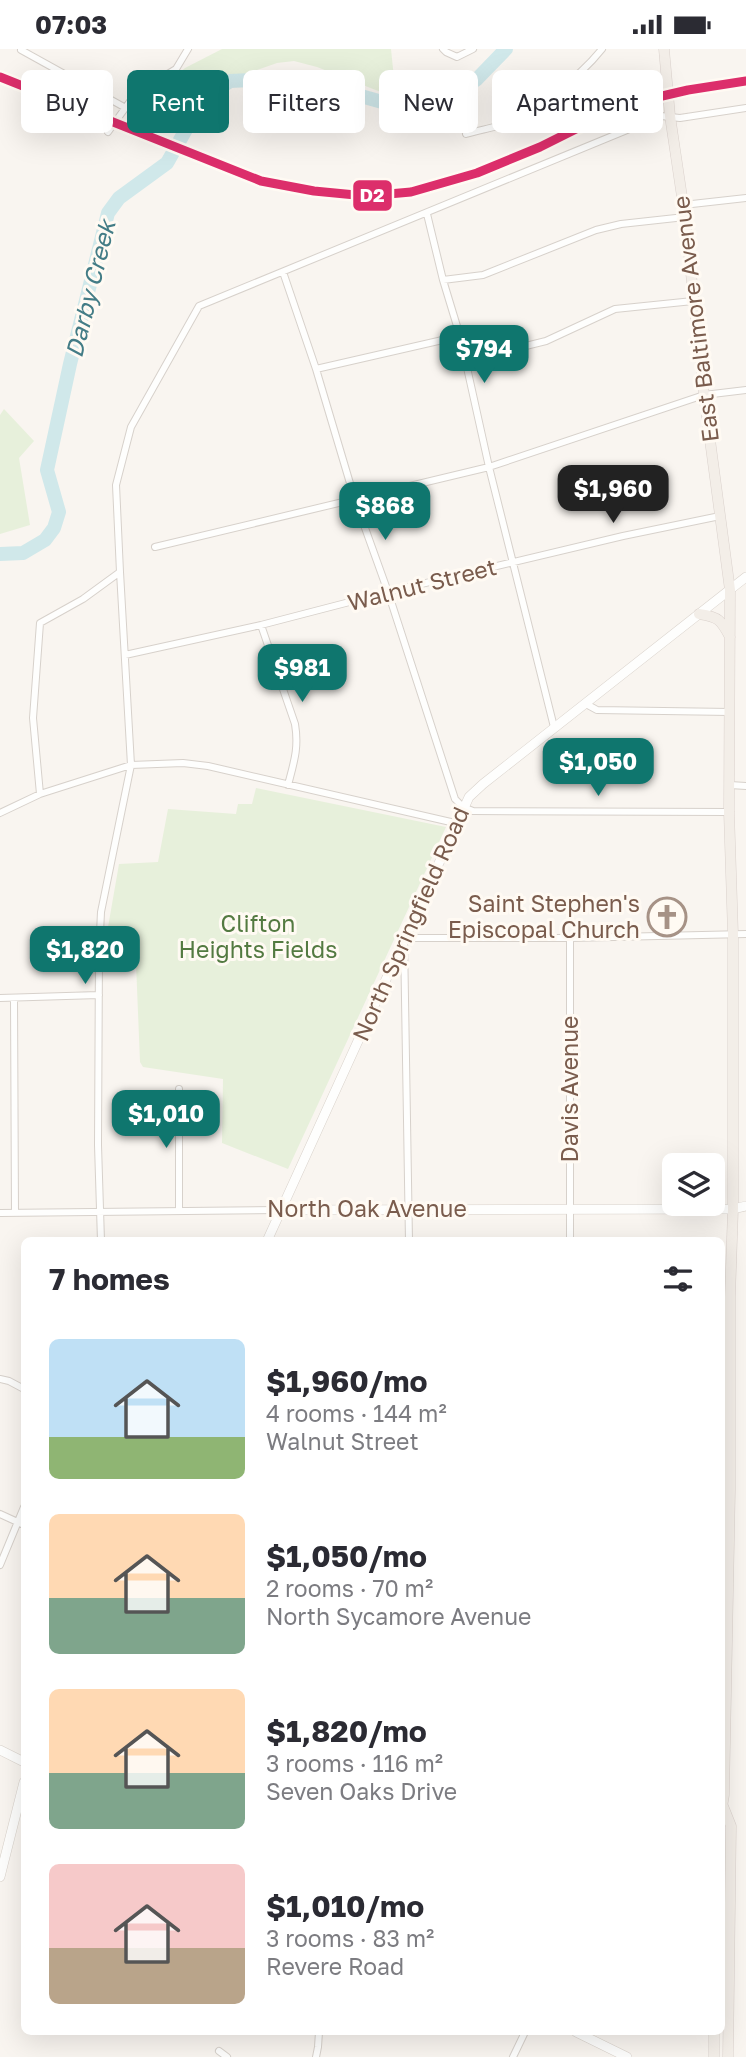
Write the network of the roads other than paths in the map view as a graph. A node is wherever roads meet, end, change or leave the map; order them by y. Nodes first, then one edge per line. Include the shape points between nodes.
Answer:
1 (188, 49) edge
2 (443, 49) edge
3 (473, 49) edge
4 (602, 49) edge
5 (664, 49) edge
6 (22, 50) edge
7 (124, 107) junction
8 (746, 108) edge
9 (670, 116) junction
10 (113, 124) edge
11 (466, 134) dead end
12 (746, 198) edge
13 (683, 205) junction
14 (427, 214) junction
15 (685, 217) junction
16 (283, 272) junction
17 (443, 280) junction
18 (693, 300) junction
19 (460, 336) junction
20 (465, 361) junction
21 (316, 369) junction
22 (746, 390) edge
23 (704, 395) junction
24 (489, 467) junction
25 (355, 500) junction
26 (720, 516) junction
27 (155, 547) dead end
28 (513, 563) junction
29 (120, 572) junction
30 (746, 577) edge
31 (730, 590) junction
32 (388, 592) junction
33 (699, 614) junction
34 (261, 625) junction
35 (730, 638) junction
36 (125, 655) junction
37 (586, 704) junction
38 (730, 712) junction
39 (555, 727) junction
40 (131, 765) junction
41 (288, 785) junction
42 (730, 785) junction
43 (746, 786) edge
44 (40, 794) junction
45 (463, 807) junction
46 (730, 812) junction
47 (0, 813) edge
48 (456, 823) junction
49 (733, 934) junction
50 (746, 935) edge
51 (404, 937) junction
52 (570, 938) junction
53 (99, 995) junction
54 (0, 998) edge
55 (14, 998) junction
56 (179, 1089) dead end
57 (746, 1206) edge
58 (570, 1209) junction
59 (733, 1209) junction
60 (281, 1210) junction
61 (408, 1210) junction
62 (180, 1211) junction
63 (100, 1212) junction
64 (0, 1213) edge
65 (15, 1213) junction
66 (101, 1237) edge
67 (269, 1237) edge
68 (409, 1237) edge
69 (570, 1237) edge
70 (726, 1297) edge
71 (0, 1379) edge
72 (726, 1383) edge
73 (21, 1387) edge
74 (0, 1514) edge
75 (725, 1515) edge
76 (21, 1525) edge
77 (21, 1528) edge
78 (0, 1565) edge
79 (0, 1750) edge
80 (21, 1760) edge
81 (21, 1794) edge
82 (725, 1814) edge
83 (0, 1877) edge
84 (725, 1930) edge
85 (319, 2035) edge
86 (524, 2035) edge
87 (582, 2035) edge
88 (714, 2035) edge
89 (219, 2051) dead end
90 (227, 2057) edge
91 (316, 2057) edge
92 (513, 2057) edge
93 (628, 2057) edge
94 (714, 2057) edge
95 (728, 2057) edge

1 - 7 street via 176,69 135,93
2 - 3 street via 457,57
4 - 11 street via 591,64 526,112
5 - 9 main road, East Baltimore Avenue
6 - 7 street
7 - 10 street
8 - 9 street
9 - 13 main road, East Baltimore Avenue
9 - 14 street
12 - 13 street
13 - 15 main road, East Baltimore Avenue
14 - 16 street
14 - 17 street
15 - 17 street via 596,230 483,275
15 - 18 main road, East Baltimore Avenue
16 - 21 street
16 - 29 street via 199,306 131,427 116,485
17 - 19 street
18 - 20 street via 615,309 546,341
18 - 23 main road, East Baltimore Avenue
19 - 20 street
19 - 21 street
20 - 24 street
21 - 25 street
22 - 23 street
23 - 24 street
23 - 26 main road, East Baltimore Avenue
24 - 25 street
24 - 28 street
25 - 27 street
25 - 32 street
26 - 28 street, Walnut Street
26 - 31 main road, East Baltimore Avenue
28 - 32 street, Walnut Street
28 - 39 street
29 - 36 street
29 - 44 street via 40,623 33,718
30 - 31 main road, North Springfield Road
31 - 33 main road, North Springfield Road
31 - 35 main road, East Baltimore Avenue
32 - 34 street, Walnut Street
32 - 45 street via 455,799
33 - 35 main road via 722,622
33 - 37 main road, North Springfield Road
34 - 36 street, Walnut Street
34 - 41 street via 295,724 297,749
35 - 38 main road, East Baltimore Avenue
36 - 40 street
37 - 38 street via 597,710
37 - 39 main road, North Springfield Road
38 - 42 main road, East Baltimore Avenue
39 - 45 main road, North Springfield Road via 483,784
40 - 41 street via 208,766
40 - 44 street
40 - 53 street via 101,912
41 - 48 street
42 - 43 street
42 - 46 main road, East Baltimore Avenue
44 - 47 street
45 - 46 street via 474,811
45 - 48 main road, North Springfield Road
46 - 49 main road, East Baltimore Avenue
48 - 51 main road, North Springfield Road
49 - 50 street
49 - 52 street
49 - 59 main road, East Baltimore Avenue
51 - 52 street
51 - 60 main road, North Springfield Road
51 - 61 street
52 - 58 street, Davis Avenue
53 - 55 street
53 - 63 street
54 - 55 street
55 - 65 street
56 - 62 street
57 - 59 main road, North Oak Avenue
58 - 59 main road, North Oak Avenue
58 - 61 main road, North Oak Avenue
58 - 69 street, Davis Avenue
59 - 70 main road, East Baltimore Avenue
60 - 61 main road, North Oak Avenue
60 - 62 street, North Oak Avenue
60 - 67 main road, North Springfield Road
61 - 68 street
62 - 63 street, North Oak Avenue
63 - 65 street, North Oak Avenue
63 - 66 street
64 - 65 street, North Oak Avenue
70 - 72 main road, East Baltimore Avenue
71 - 73 street
72 - 75 main road, East Baltimore Avenue
74 - 76 street
77 - 78 street
79 - 80 main road
81 - 83 main road
82 - 84 main road, East Baltimore Avenue via 731,1826
84 - 95 main road, East Baltimore Avenue
85 - 91 street
86 - 92 street
87 - 93 main road
88 - 94 main road
89 - 90 street

